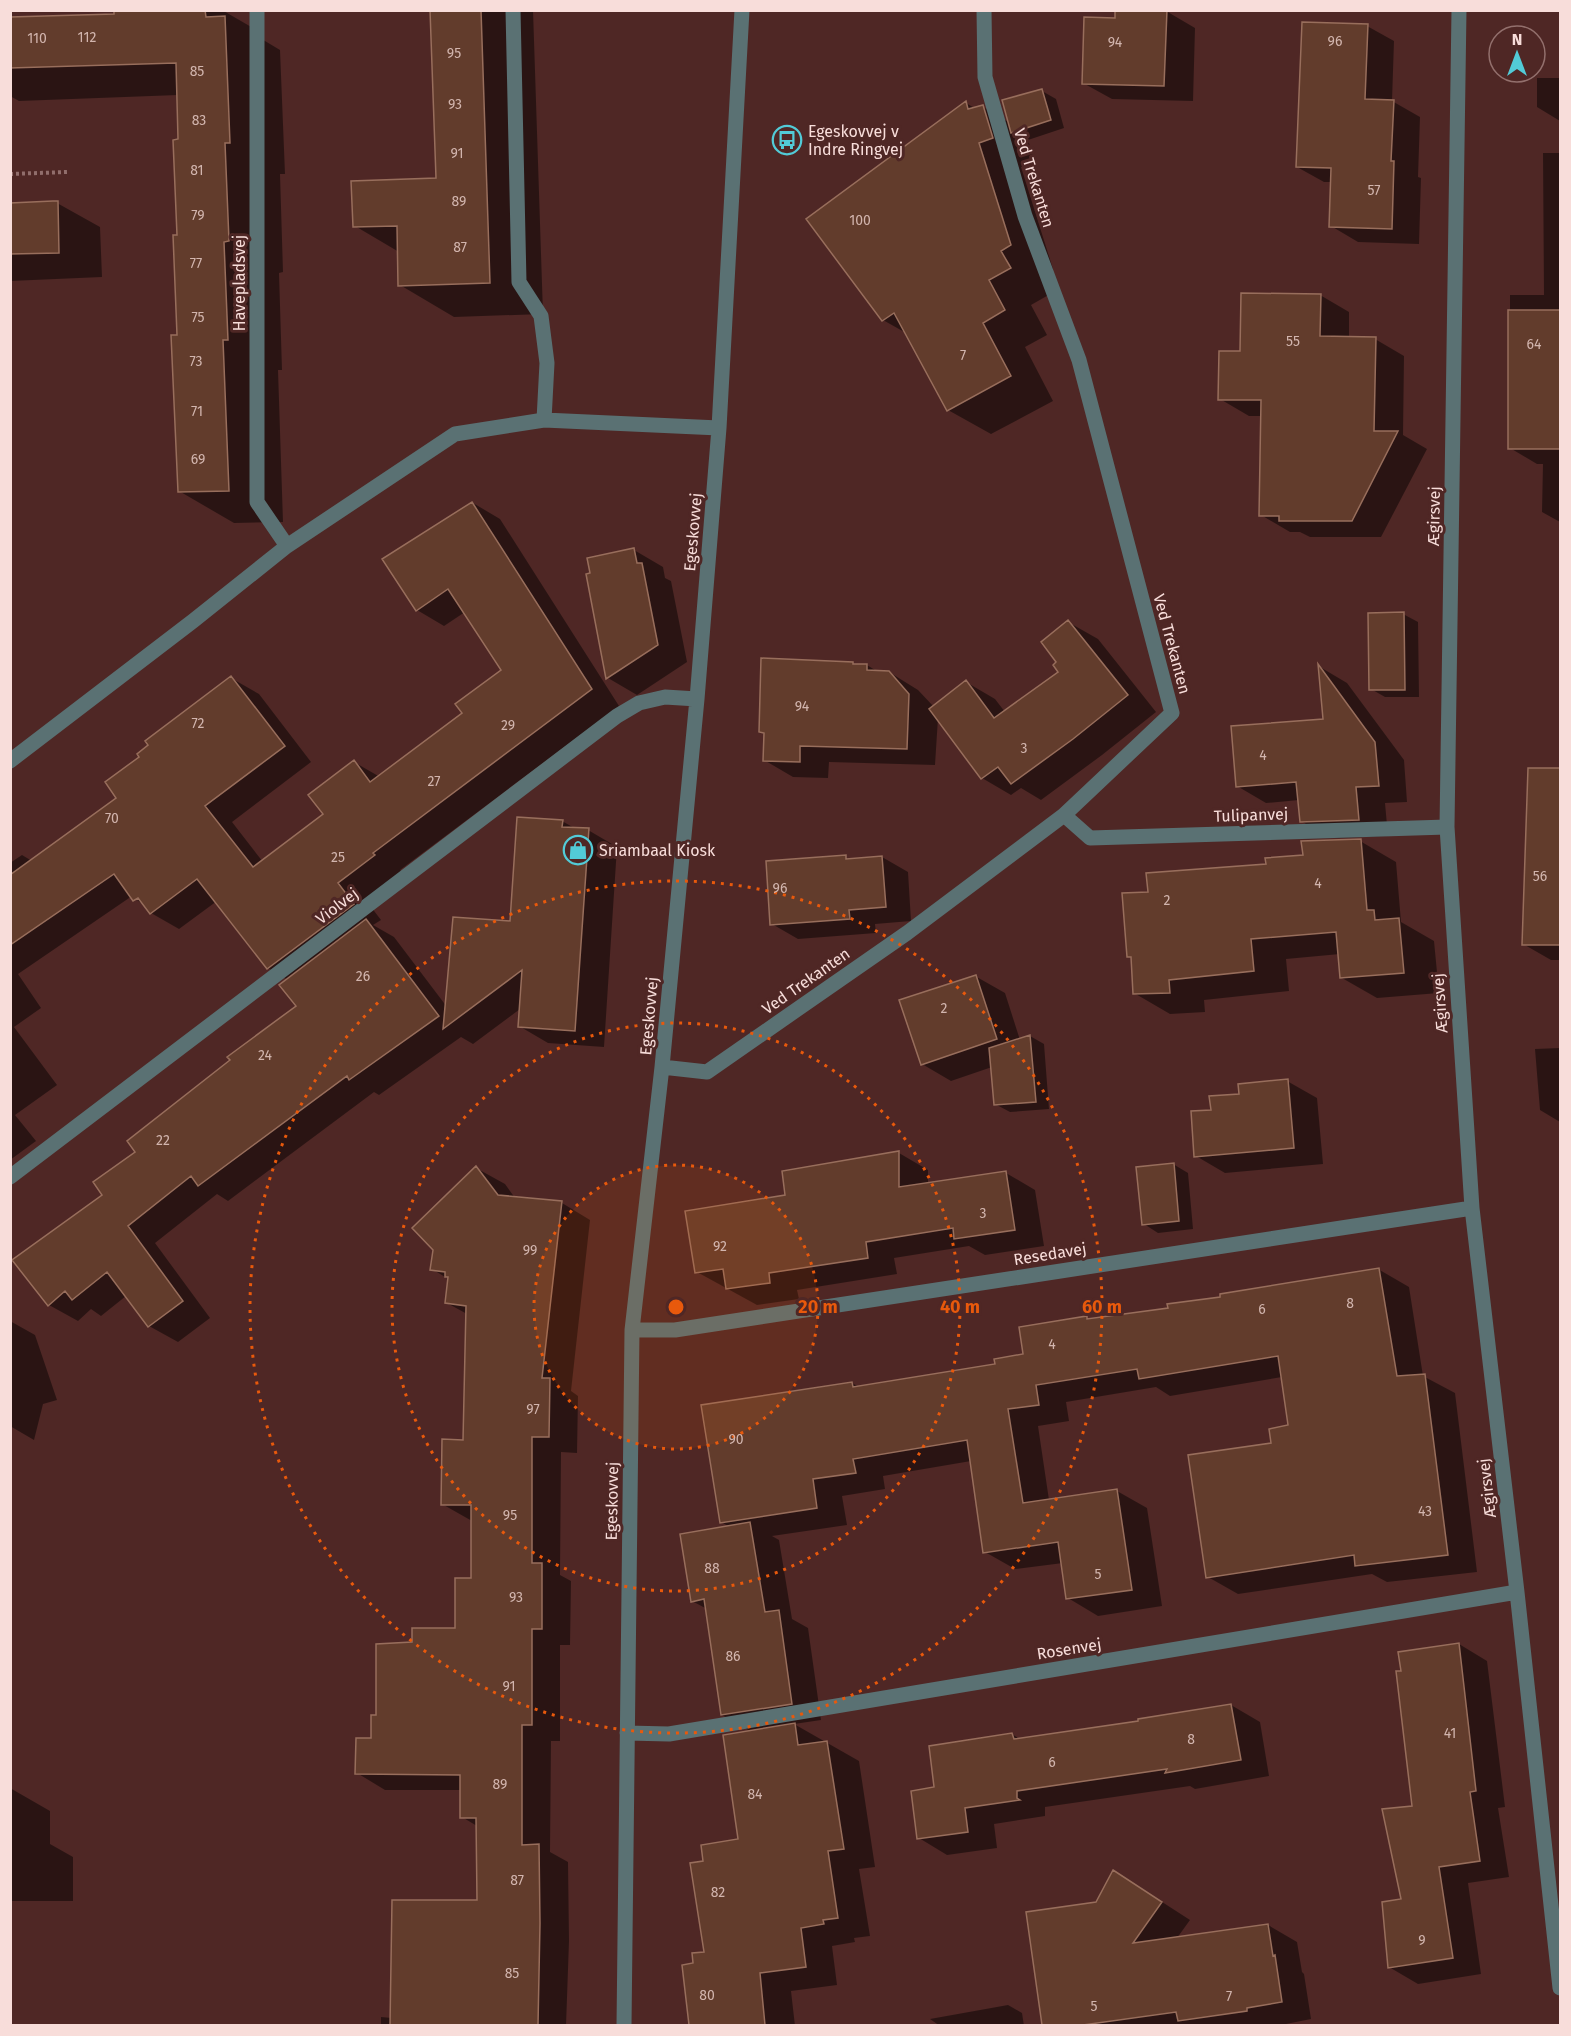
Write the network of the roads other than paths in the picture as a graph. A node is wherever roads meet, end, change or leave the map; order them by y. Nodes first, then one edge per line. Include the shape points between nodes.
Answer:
1 (513, 10) edge
2 (742, 10) edge
3 (984, 10) edge
4 (1459, 10) edge
5 (257, 11) edge
6 (544, 420) junction
7 (719, 428) junction
8 (287, 546) junction
9 (697, 699) junction
10 (10, 761) edge
11 (1064, 815) junction
12 (1447, 827) junction
13 (662, 1067) junction
14 (10, 1177) edge
15 (1472, 1208) junction
16 (632, 1330) junction
17 (1517, 1592) junction
18 (627, 1733) junction
19 (1560, 1988) edge
20 (624, 2025) edge

1 - 6 street via 519,282 541,316 547,363
2 - 7 street, Egeskovvej
3 - 11 street, Ved Trekanten via 985,77 1025,216 1080,360 1172,713
4 - 12 street, Ægirsvej
5 - 8 street, Havepladsvej via 257,502
6 - 7 street
6 - 8 street via 455,434
7 - 9 street, Egeskovvej
8 - 10 street
9 - 13 street, Egeskovvej
9 - 14 street, Violvej via 665,697 639,703 617,716
11 - 12 street, Tulipanvej via 1090,838
11 - 13 street, Ved Trekanten via 908,933 707,1072
12 - 15 street, Ægirsvej
13 - 16 street, Egeskovvej
15 - 16 street, Resedavej via 675,1330
15 - 17 street, Ægirsvej
16 - 18 street, Egeskovvej
17 - 18 street, Rosenvej via 669,1734
17 - 19 street, Ægirsvej
18 - 20 street, Egeskovvej

